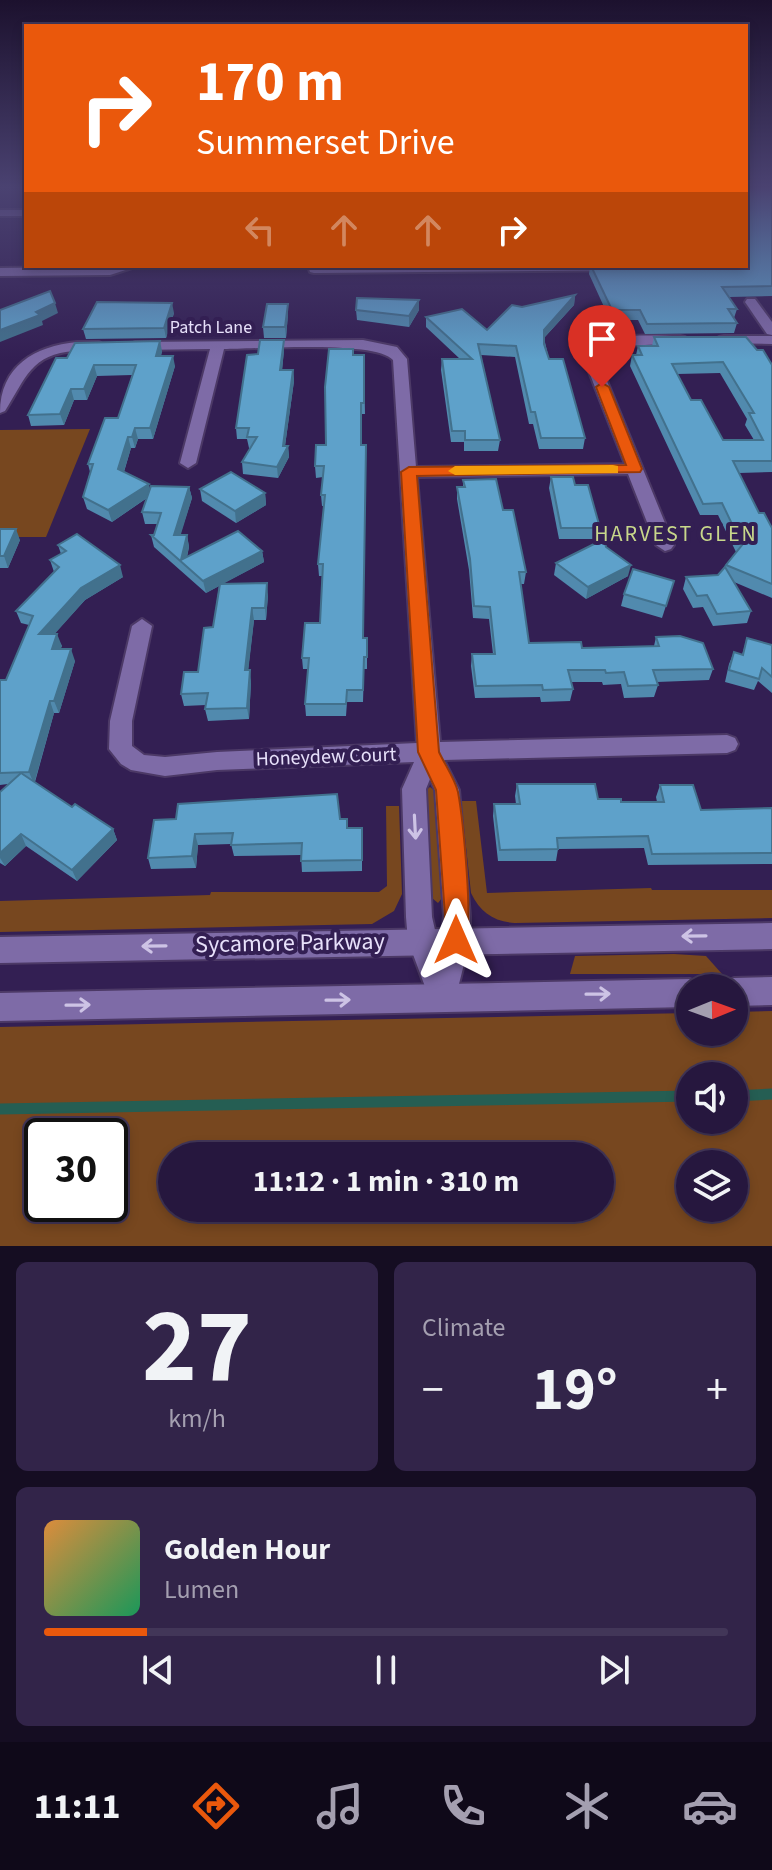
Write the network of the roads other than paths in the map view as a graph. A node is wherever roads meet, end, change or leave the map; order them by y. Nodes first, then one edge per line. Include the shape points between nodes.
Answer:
1 (123, 268) edge
2 (0, 272) edge
3 (751, 302) dead end
4 (772, 331) edge
5 (693, 340) edge
6 (708, 340) edge
7 (772, 340) edge
8 (218, 345) junction
9 (0, 408) edge
10 (188, 463) dead end
11 (635, 469) junction
12 (409, 472) junction
13 (665, 545) dead end
14 (142, 626) dead end
15 (727, 744) dead end
16 (429, 752) junction
17 (772, 936) edge
18 (456, 940) junction
19 (422, 941) junction
20 (0, 950) edge
21 (772, 991) edge
22 (748, 992) edge
23 (676, 993) edge
24 (443, 998) junction
25 (0, 1007) edge

1 - 2 street
3 - 4 street
5 - 11 street via 629,341 593,351 591,359
6 - 7 street
8 - 9 street, Patch Lane via 80,346 31,357
8 - 10 street
8 - 12 street, Patch Lane via 363,344 392,350 400,359
11 - 12 street
11 - 13 street
12 - 16 street
14 - 16 street, Honeydew Court via 121,721 121,751 137,764
15 - 16 street, Honeydew Court
16 - 18 street via 447,790
16 -> 19 street via 414,789
17 -> 18 street, Sycamore Parkway
18 - 19 street, Sycamore Parkway
18 - 24 street
19 -> 20 street, Sycamore Parkway
19 - 24 street
21 - 22 street
24 -> 23 street
25 -> 24 street

